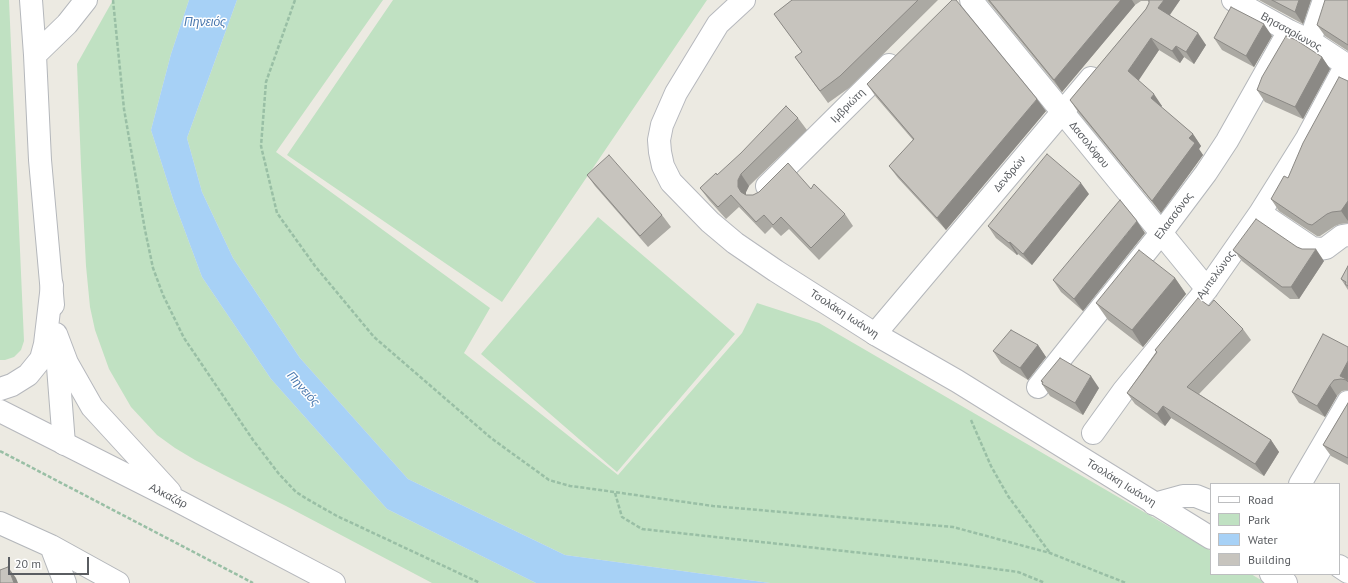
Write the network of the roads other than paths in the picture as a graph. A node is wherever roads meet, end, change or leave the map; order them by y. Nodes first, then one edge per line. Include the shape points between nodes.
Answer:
1 (31, 0) edge
2 (86, 0) edge
3 (744, 0) edge
4 (971, 0) edge
5 (1233, 0) edge
6 (1324, 0) edge
7 (1288, 31) junction
8 (1310, 41) junction
9 (905, 50) edge
10 (35, 55) junction
11 (1347, 65) edge
12 (1101, 66) edge
13 (1062, 112) junction
14 (758, 195) edge
15 (1260, 212) junction
16 (1161, 233) junction
17 (1348, 235) edge
18 (52, 285) junction
19 (1207, 288) junction
20 (56, 334) junction
21 (875, 334) junction
22 (1038, 387) dead end
23 (0, 389) edge
24 (1348, 402) edge
25 (0, 411) edge
26 (1093, 433) dead end
27 (64, 444) junction
28 (1301, 483) edge
29 (178, 501) junction
30 (1210, 502) edge
31 (1154, 504) junction
32 (0, 523) edge
33 (1210, 537) edge
34 (51, 546) junction
35 (1273, 575) edge
36 (65, 583) edge
37 (118, 583) edge
38 (334, 583) edge
39 (1286, 583) edge

1 - 10 street
2 - 10 street via 67,24
3 - 21 street, Τσολάκη Ιωάννη via 718,24 676,93 662,125 659,140 663,166 671,182 710,222 735,243
4 - 13 street, Δασολόφου
5 - 7 street, Βησσαρίωνος
6 - 8 street
7 - 8 street, Βησσαρίωνος
7 - 16 street, Ελασσόνος via 1227,141
8 - 11 street, Βησσαρίωνος
9 - 14 street, Ιμβριώτη
10 - 18 street via 40,160
11 - 15 street, Αμπελώνος via 1307,138
12 - 13 street, Δενδρών
13 - 16 street, Δασολόφου
13 - 21 street, Δενδρών
15 - 17 street via 1312,248 1326,248 1342,236
15 - 19 street, Αμπελώνος
16 - 19 street, Δασολόφου
16 - 22 street, Ελασσόνος
18 - 20 street
18 - 23 street via 41,358 28,375
19 - 26 street, Αμπελώνος via 1124,390
20 - 27 street
20 - 29 street via 67,363 92,407
21 - 31 street, Τσολάκη Ιωάννη via 957,381
24 - 28 street
25 - 27 street, Αλκαζάρ
27 - 29 street, Αλκαζάρ
29 - 38 street, Αλκαζάρ
30 - 31 street via 1196,496 1183,496
31 - 33 street, Τσολάκη Ιωάννη
32 - 34 street
34 - 36 street
34 - 37 street
35 - 39 street

